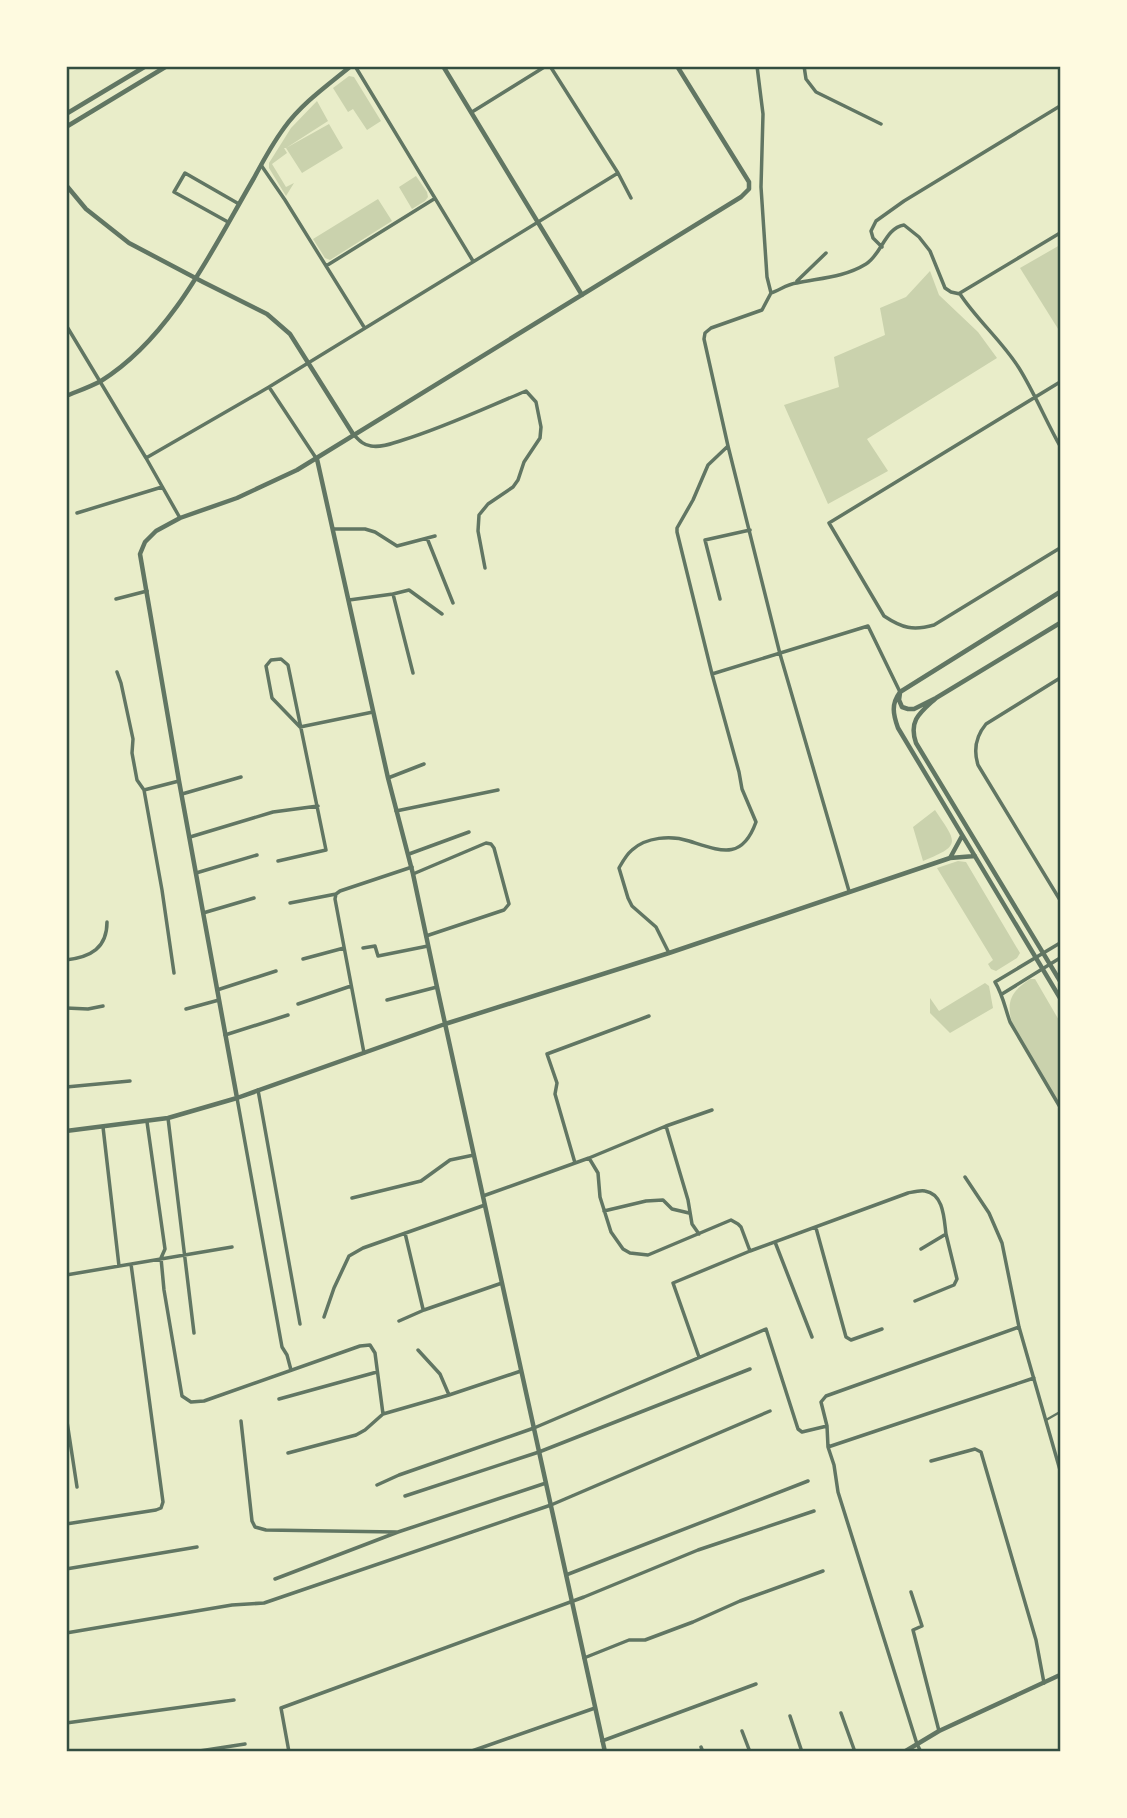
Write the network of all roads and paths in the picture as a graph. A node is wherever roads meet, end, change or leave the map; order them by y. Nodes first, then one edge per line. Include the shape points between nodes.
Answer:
1 (146, 66) edge
2 (167, 66) edge
3 (353, 66) edge
4 (443, 66) edge
5 (548, 66) edge
6 (677, 66) edge
7 (757, 66) edge
8 (804, 66) edge
9 (1060, 106) edge
10 (472, 112) junction
11 (66, 114) edge
12 (881, 124) dead end
13 (66, 127) edge
14 (261, 165) junction
15 (618, 173) junction
16 (66, 185) edge
17 (631, 198) dead end
18 (434, 199) junction
19 (239, 204) junction
20 (228, 222) junction
21 (537, 222) junction
22 (1060, 233) edge
23 (882, 247) junction
24 (826, 253) dead end
25 (473, 261) junction
26 (326, 266) junction
27 (196, 279) junction
28 (795, 283) junction
29 (771, 293) junction
30 (960, 294) junction
31 (582, 295) junction
32 (66, 325) edge
33 (364, 327) junction
34 (309, 362) junction
35 (100, 381) junction
36 (1060, 382) edge
37 (270, 387) junction
38 (66, 396) edge
39 (1034, 398) junction
40 (353, 434) junction
41 (729, 446) junction
42 (1060, 446) edge
43 (146, 458) junction
44 (317, 459) junction
45 (162, 487) junction
46 (77, 513) dead end
47 (180, 518) junction
48 (334, 529) junction
49 (750, 530) junction
50 (435, 536) dead end
51 (427, 538) junction
52 (397, 546) junction
53 (1060, 548) edge
54 (402, 550) dead end
55 (485, 568) dead end
56 (147, 591) junction
57 (1060, 592) edge
58 (393, 594) junction
59 (116, 599) dead end
60 (720, 599) dead end
61 (349, 600) junction
62 (453, 603) dead end
63 (442, 614) dead end
64 (1060, 623) edge
65 (780, 654) junction
66 (117, 672) dead end
67 (413, 673) dead end
68 (712, 674) junction
69 (1060, 678) edge
70 (900, 692) junction
71 (936, 698) junction
72 (373, 712) junction
73 (300, 727) junction
74 (425, 764) dead end
75 (241, 777) dead end
76 (388, 778) junction
77 (179, 781) junction
78 (144, 790) junction
79 (498, 790) dead end
80 (182, 794) junction
81 (318, 806) junction
82 (396, 811) junction
83 (469, 832) dead end
84 (963, 835) junction
85 (190, 837) junction
86 (409, 854) junction
87 (257, 855) dead end
88 (975, 856) junction
89 (950, 858) junction
90 (278, 860) dead end
91 (413, 871) junction
92 (196, 873) junction
93 (849, 891) junction
94 (336, 894) junction
95 (254, 898) dead end
96 (1060, 900) edge
97 (290, 903) dead end
98 (203, 914) junction
99 (107, 922) dead end
100 (426, 936) junction
101 (1060, 943) edge
102 (428, 946) junction
103 (344, 948) junction
104 (363, 948) dead end
105 (669, 953) junction
106 (1044, 953) junction
107 (1036, 958) junction
108 (1060, 958) edge
109 (303, 959) dead end
110 (66, 960) edge
111 (1050, 964) junction
112 (1042, 968) junction
113 (276, 971) dead end
114 (174, 973) dead end
115 (1060, 981) edge
116 (351, 986) junction
117 (437, 988) junction
118 (217, 990) junction
119 (1002, 994) junction
120 (1060, 998) edge
121 (219, 1000) junction
122 (387, 1000) dead end
123 (298, 1004) dead end
124 (103, 1006) dead end
125 (66, 1008) edge
126 (186, 1009) dead end
127 (288, 1015) dead end
128 (649, 1016) dead end
129 (445, 1024) junction
130 (225, 1035) junction
131 (364, 1053) junction
132 (130, 1081) dead end
133 (66, 1087) edge
134 (258, 1090) junction
135 (237, 1098) junction
136 (1060, 1107) edge
137 (712, 1110) dead end
138 (168, 1118) junction
139 (147, 1122) junction
140 (667, 1126) junction
141 (103, 1127) junction
142 (66, 1131) edge
143 (474, 1155) junction
144 (589, 1158) junction
145 (575, 1163) junction
146 (965, 1177) dead end
147 (483, 1196) junction
148 (352, 1198) dead end
149 (485, 1205) junction
150 (604, 1211) junction
151 (689, 1213) junction
152 (816, 1228) junction
153 (405, 1233) junction
154 (699, 1234) junction
155 (946, 1234) junction
156 (775, 1241) junction
157 (232, 1247) dead end
158 (921, 1249) dead end
159 (750, 1251) junction
160 (184, 1254) junction
161 (161, 1258) junction
162 (131, 1264) junction
163 (119, 1266) junction
164 (66, 1275) edge
165 (502, 1283) junction
166 (915, 1301) dead end
167 (424, 1310) junction
168 (324, 1317) dead end
169 (398, 1321) dead end
170 (300, 1324) dead end
171 (1019, 1327) junction
172 (882, 1329) dead end
173 (194, 1333) dead end
174 (811, 1337) dead end
175 (418, 1350) dead end
176 (699, 1357) junction
177 (750, 1369) dead end
178 (291, 1370) junction
179 (521, 1371) junction
180 (377, 1372) junction
181 (1034, 1378) junction
182 (449, 1395) junction
183 (279, 1399) dead end
184 (770, 1411) dead end
185 (1060, 1412) edge
186 (383, 1414) junction
187 (66, 1415) edge
188 (1046, 1420) junction
189 (242, 1421) dead end
190 (827, 1426) junction
191 (534, 1428) junction
192 (828, 1447) junction
193 (288, 1452) dead end
194 (540, 1452) junction
195 (931, 1461) dead end
196 (1060, 1470) edge
197 (808, 1480) dead end
198 (546, 1483) junction
199 (377, 1485) dead end
200 (77, 1487) dead end
201 (405, 1496) dead end
202 (551, 1505) junction
203 (814, 1511) dead end
204 (66, 1524) edge
205 (398, 1532) junction
206 (197, 1547) dead end
207 (66, 1569) edge
208 (823, 1571) dead end
209 (566, 1574) junction
210 (275, 1579) dead end
211 (911, 1592) dead end
212 (572, 1602) junction
213 (66, 1633) edge
214 (584, 1658) junction
215 (1060, 1675) edge
216 (1044, 1683) junction
217 (756, 1684) dead end
218 (234, 1700) dead end
219 (595, 1708) junction
220 (841, 1713) dead end
221 (790, 1716) dead end
222 (66, 1723) edge
223 (742, 1731) dead end
224 (939, 1731) junction
225 (602, 1741) junction
226 (245, 1744) dead end
227 (917, 1744) junction
228 (193, 1752) edge
229 (289, 1752) edge
230 (469, 1752) edge
231 (605, 1752) edge
232 (750, 1752) edge
233 (802, 1752) edge
234 (855, 1752) edge
235 (904, 1752) edge
236 (921, 1752) edge

1 - 11 street
2 - 13 street
3 - 14 street via 307,103 284,128
3 - 18 street
4 - 10 street
5 - 10 street
5 - 15 street
6 - 31 street via 750,186 732,204
7 - 29 street via 764,114 761,187
8 - 12 street via 806,79 816,92
9 - 23 street via 876,221 871,231
10 - 21 street
14 - 19 street
14 - 26 street
15 - 17 street
15 - 21 street
16 - 27 street via 114,233
18 - 25 street
18 - 26 street
19 - 20 street
19 - 20 street via 185,173 174,192
20 - 27 street
21 - 25 street
21 - 31 street
22 - 30 street
23 - 28 street via 862,266
23 - 30 street via 895,228 908,227 930,251 945,288
24 - 28 street
25 - 33 street
26 - 33 street
27 - 34 street via 267,314 290,334
27 - 35 street via 158,330
28 - 29 street
29 - 41 street via 762,310 705,333
30 - 39 street via 1018,366
31 - 40 street
32 - 35 street
33 - 34 street
34 - 37 street
34 - 40 street
35 - 38 street
35 - 43 street
36 - 39 street
37 - 43 street
37 - 44 street
39 - 42 street
39 - 53 street via 829,523 884,617 908,628 934,625
40 - 44 street
40 - 55 street via 374,447 388,444 526,391 536,402 540,438 513,487 479,515
41 - 49 street
41 - 68 street via 708,466 677,528
43 - 45 street
44 - 47 street via 278,480
44 - 48 street
45 - 46 street
45 - 47 street
47 - 56 street via 145,542 140,554
48 - 52 street via 365,529
48 - 61 street
49 - 60 street via 705,540
49 - 65 street
50 - 51 street
51 - 52 street
51 - 62 street
52 - 54 street
56 - 59 street
56 - 77 street
57 - 70 street
58 - 61 street
58 - 63 street via 409,590
58 - 67 street
61 - 72 street
64 - 71 street
65 - 68 street
65 - 70 street via 868,626
65 - 93 street
66 - 78 street via 133,739 137,780
68 - 105 street via 742,789 757,822 751,836 735,849 720,851 660,838 633,848 626,856 619,868 628,898 656,927
69 - 96 street via 986,724 975,752 978,765
70 - 71 street via 902,707 908,709
70 - 84 street via 893,708 898,728
71 - 106 street via 915,720 916,743
72 - 73 street
72 - 76 street
73 - 73 street via 288,665 281,659 271,660 266,666 272,698
73 - 81 street
74 - 76 street
75 - 80 street
76 - 82 street
77 - 78 street
77 - 80 street
78 - 114 street
79 - 82 street
80 - 85 street
81 - 85 street via 273,812
81 - 90 street via 327,850
82 - 86 street
83 - 86 street
84 - 88 street
84 - 89 street
85 - 92 street
86 - 91 street
87 - 92 street
88 - 89 street
88 - 107 street
89 - 93 street
91 - 94 street
91 - 100 street
91 - 100 street via 491,844 509,904
92 - 98 street
93 - 105 street
94 - 97 street
94 - 103 street
95 - 98 street
98 - 118 street
99 - 110 street via 107,934 95,950
100 - 102 street
101 - 106 street
102 - 104 street via 378,956 375,946
102 - 117 street
103 - 109 street
103 - 116 street
105 - 129 street
106 - 107 street
106 - 111 street
107 - 112 street
107 - 119 street via 995,982
108 - 111 street
111 - 112 street
111 - 115 street
112 - 119 street
112 - 120 street
113 - 118 street
116 - 123 street
116 - 131 street
117 - 122 street
117 - 129 street
118 - 121 street
119 - 136 street via 1013,1027
121 - 126 street
121 - 130 street
124 - 125 street
127 - 130 street
128 - 145 street via 547,1054
129 - 131 street
129 - 143 street
130 - 135 street
131 - 134 street
132 - 133 street
134 - 135 street
134 - 170 street
135 - 138 street
135 - 178 street via 282,1347
137 - 140 street
138 - 139 street
138 - 160 street
139 - 141 street
139 - 161 street via 165,1250
140 - 144 street
140 - 151 street
141 - 142 street
141 - 163 street
143 - 147 street
143 - 148 street via 450,1160 421,1181
144 - 145 street
144 - 150 street via 598,1173
145 - 147 street
146 - 171 street via 1002,1243
147 - 149 street
149 - 153 street
149 - 165 street
150 - 151 street via 663,1200 672,1209
150 - 154 street via 614,1238 630,1253 648,1255
151 - 154 street
152 - 155 street via 922,1190 939,1201
152 - 156 street
152 - 172 street via 846,1337 851,1340
153 - 167 street
153 - 168 street via 349,1256
154 - 159 street via 733,1221 741,1227
155 - 158 street
155 - 166 street via 956,1282
156 - 159 street
156 - 174 street
157 - 160 street
159 - 176 street via 673,1283
160 - 161 street
160 - 173 street
161 - 162 street
161 - 178 street via 182,1396 191,1402 204,1401
162 - 163 street
162 - 204 street via 163,1502 156,1510
163 - 164 street
165 - 167 street
165 - 179 street
167 - 169 street
171 - 181 street
171 - 190 street via 826,1396 821,1402
175 - 182 street via 440,1374
176 - 190 street via 766,1329 799,1429
176 - 191 street
177 - 194 street
178 - 180 street via 370,1345
179 - 182 street
179 - 191 street
180 - 183 street
180 - 186 street
181 - 188 street
181 - 192 street
182 - 186 street
184 - 202 street
185 - 188 street
186 - 193 street via 356,1435
187 - 200 street
188 - 196 street
189 - 205 street via 255,1527
190 - 192 street
191 - 194 street
191 - 199 street
192 - 227 street
194 - 198 street
194 - 201 street
195 - 216 street via 975,1449 981,1452 1036,1640
197 - 209 street
198 - 202 street
198 - 205 street
202 - 209 street
202 - 213 street via 264,1603
203 - 212 street via 698,1550
205 - 210 street
206 - 207 street
208 - 214 street via 645,1640 629,1640
209 - 212 street
211 - 224 street via 922,1626 913,1630
212 - 214 street
212 - 229 street via 281,1707
214 - 219 street
215 - 216 street
216 - 224 street
217 - 225 street
218 - 222 street
219 - 225 street
219 - 230 street
220 - 234 street
221 - 233 street
223 - 232 street
224 - 227 street
225 - 231 street
226 - 228 street
227 - 235 street
227 - 236 street

